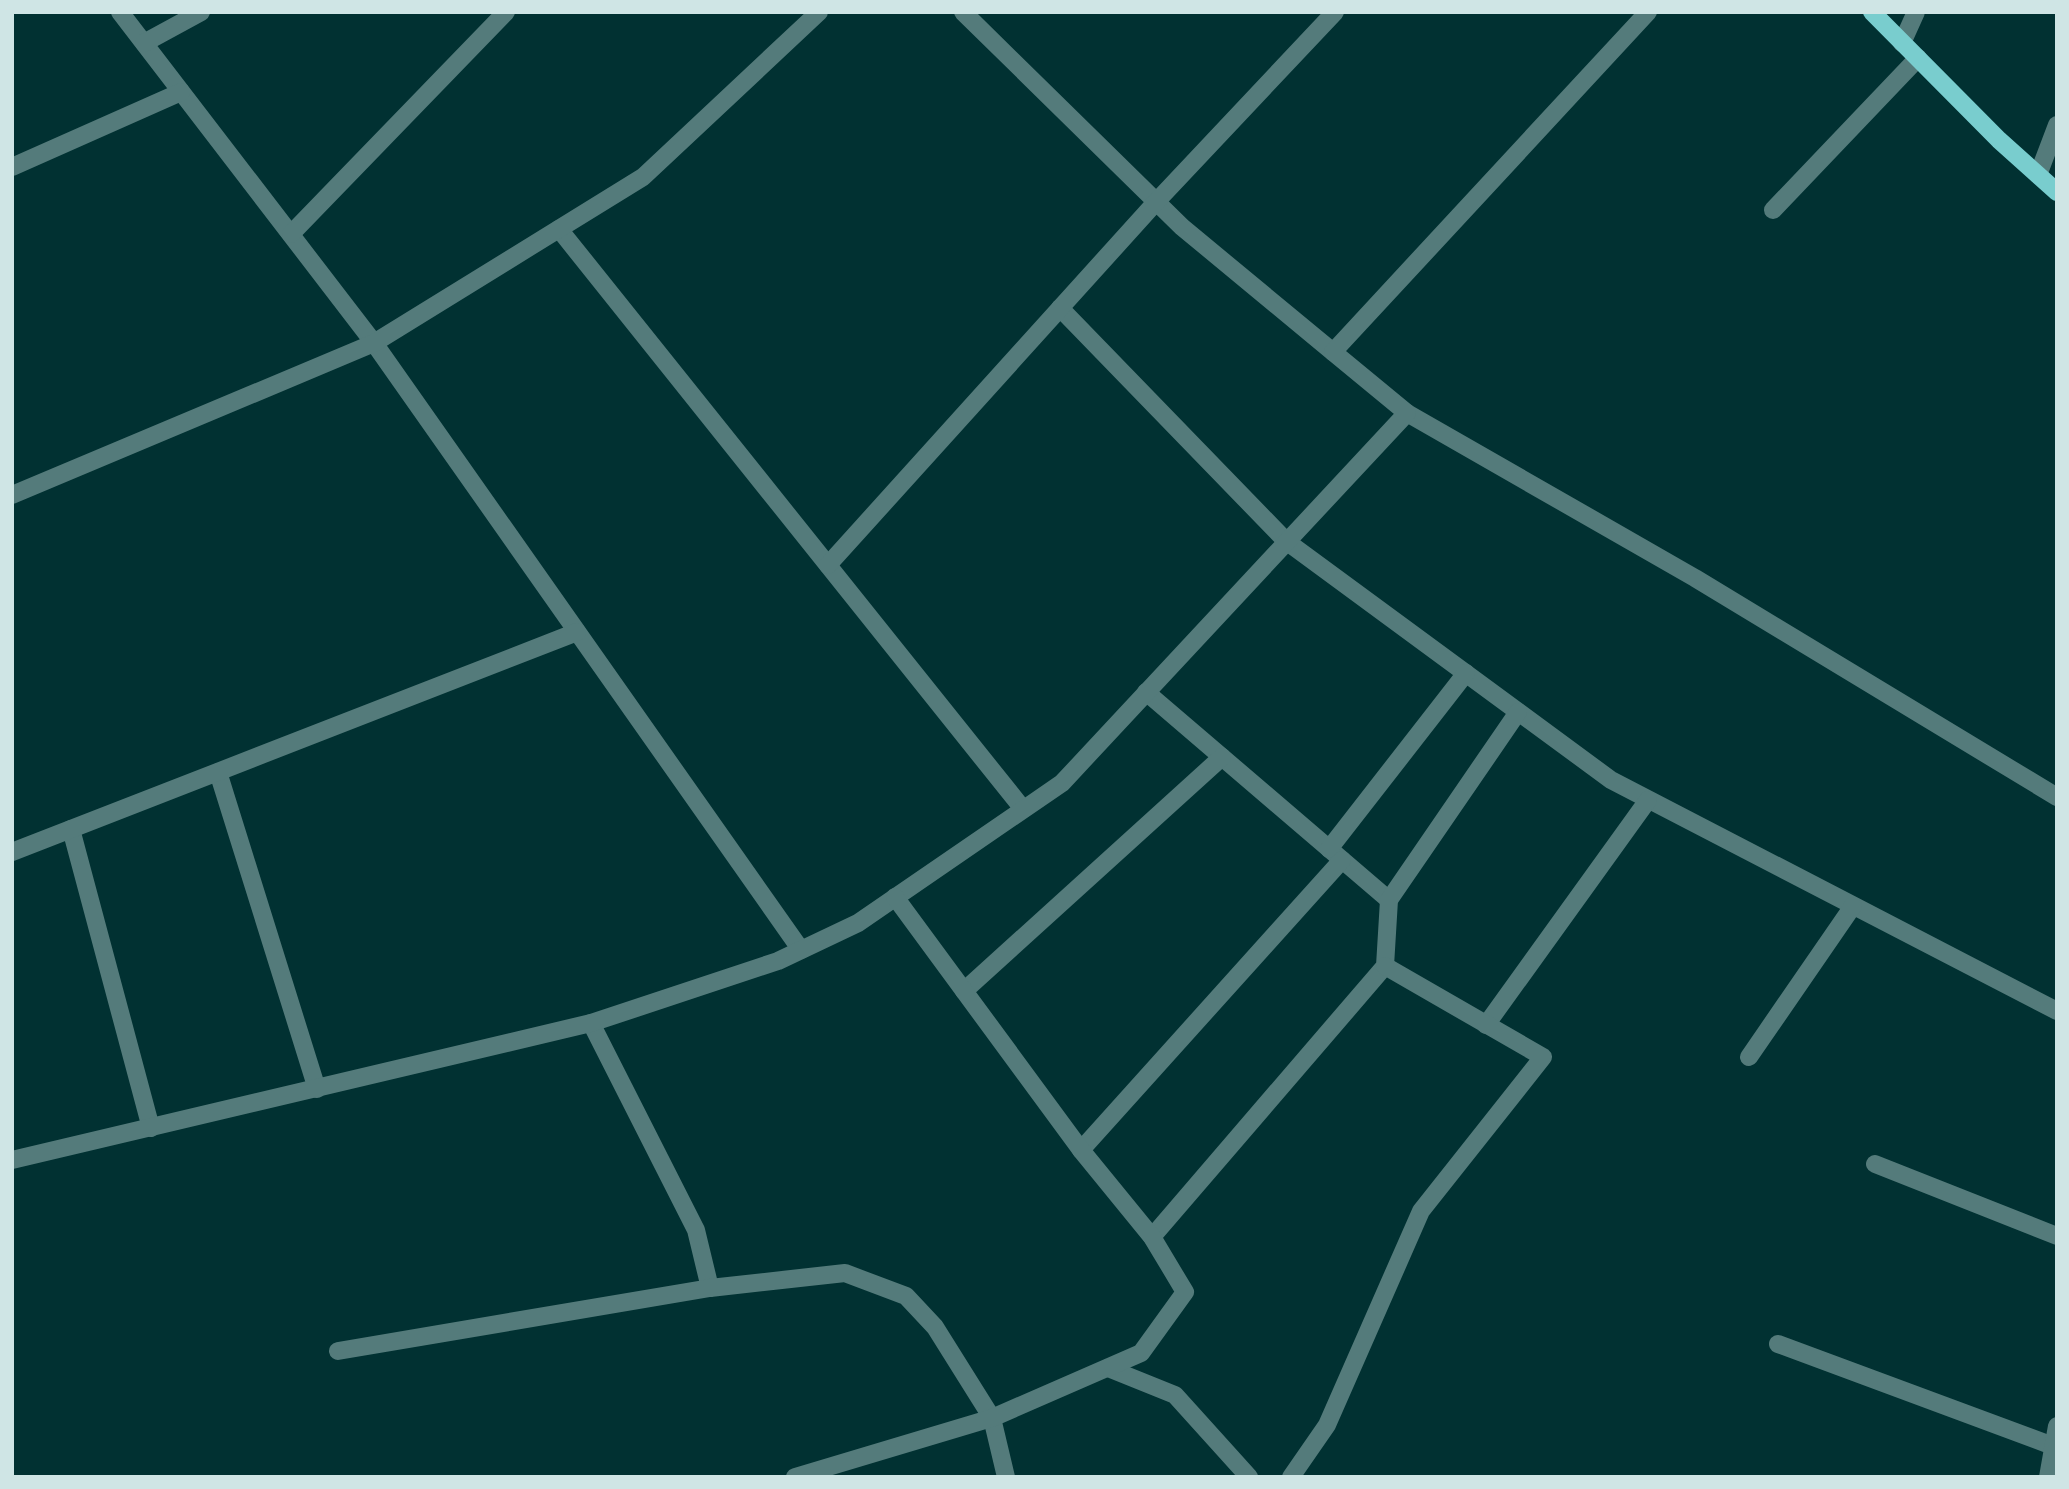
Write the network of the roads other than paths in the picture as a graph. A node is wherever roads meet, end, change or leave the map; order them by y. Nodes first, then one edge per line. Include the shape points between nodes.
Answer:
1 (120, 12) edge
2 (201, 12) edge
3 (506, 12) edge
4 (819, 12) edge
5 (963, 12) edge
6 (1335, 12) edge
7 (1648, 12) edge
8 (1872, 12) edge
9 (1916, 12) edge
10 (144, 43) junction
11 (1902, 43) junction
12 (1918, 58) junction
13 (181, 92) junction
14 (2057, 125) edge
15 (12, 167) edge
16 (2038, 176) junction
17 (2057, 192) edge
18 (1156, 202) junction
19 (1773, 210) dead end
20 (559, 229) junction
21 (291, 234) junction
22 (1060, 308) junction
23 (374, 344) junction
24 (1333, 352) junction
25 (1407, 413) junction
26 (12, 495) edge
27 (1286, 541) junction
28 (828, 565) junction
29 (578, 632) junction
30 (1465, 673) junction
31 (1146, 692) junction
32 (1518, 712) junction
33 (1222, 757) junction
34 (218, 772) junction
35 (2057, 797) edge
36 (1648, 800) junction
37 (1023, 809) junction
38 (71, 829) junction
39 (12, 852) edge
40 (1336, 854) junction
41 (895, 897) junction
42 (1389, 900) junction
43 (1853, 906) junction
44 (801, 950) junction
45 (1385, 966) junction
46 (964, 990) junction
47 (2057, 1011) edge
48 (591, 1023) junction
49 (1486, 1025) junction
50 (1749, 1057) dead end
51 (317, 1089) junction
52 (151, 1128) junction
53 (1081, 1150) junction
54 (12, 1160) edge
55 (1875, 1164) dead end
56 (2057, 1236) edge
57 (1152, 1237) junction
58 (710, 1288) junction
59 (1778, 1344) dead end
60 (338, 1352) dead end
61 (1108, 1368) junction
62 (992, 1418) junction
63 (2057, 1426) edge
64 (2053, 1446) junction
65 (800, 1476) edge
66 (1006, 1477) edge
67 (1249, 1477) edge
68 (1291, 1477) edge
69 (2048, 1477) edge

1 - 10 street
2 - 10 street
3 - 21 street
4 - 20 street via 643,177
5 - 18 street
6 - 18 street
7 - 24 street
8 - 11 main road
9 - 11 street
10 - 13 street
11 - 12 main road
12 - 16 main road
12 - 19 street
13 - 15 street
13 - 21 street
14 - 16 street
16 - 17 main road
18 - 22 street
18 - 24 street
20 - 23 street
20 - 28 street
21 - 23 street
22 - 27 street
22 - 28 street
23 - 26 street
23 - 29 street
24 - 25 street
25 - 27 street
25 - 35 street via 1695,578
27 - 30 street
27 - 31 street
28 - 37 street
29 - 34 street
29 - 44 street
30 - 32 street
30 - 40 street
31 - 33 street
31 - 37 street via 1062,783
32 - 36 street via 1611,780
32 - 42 street
33 - 40 street
33 - 46 street
34 - 38 street
34 - 51 street
36 - 43 street
36 - 49 street
37 - 41 street
38 - 39 street
38 - 52 street
40 - 42 street
40 - 53 street
41 - 44 street via 858,923
41 - 46 street
42 - 45 street
43 - 47 street
43 - 50 street
44 - 48 street
45 - 49 street
45 - 57 street
46 - 53 street
48 - 51 street
48 - 58 street via 696,1230
49 - 68 street via 1543,1057 1421,1211 1327,1425
51 - 52 street
52 - 54 street
53 - 57 street
55 - 56 street
57 - 61 street via 1185,1292 1141,1353
58 - 60 street
58 - 62 street via 845,1273 906,1296 935,1327
59 - 64 street
61 - 62 street
61 - 67 street via 1175,1395
62 - 65 street
62 - 66 street
63 - 64 street
64 - 69 street

